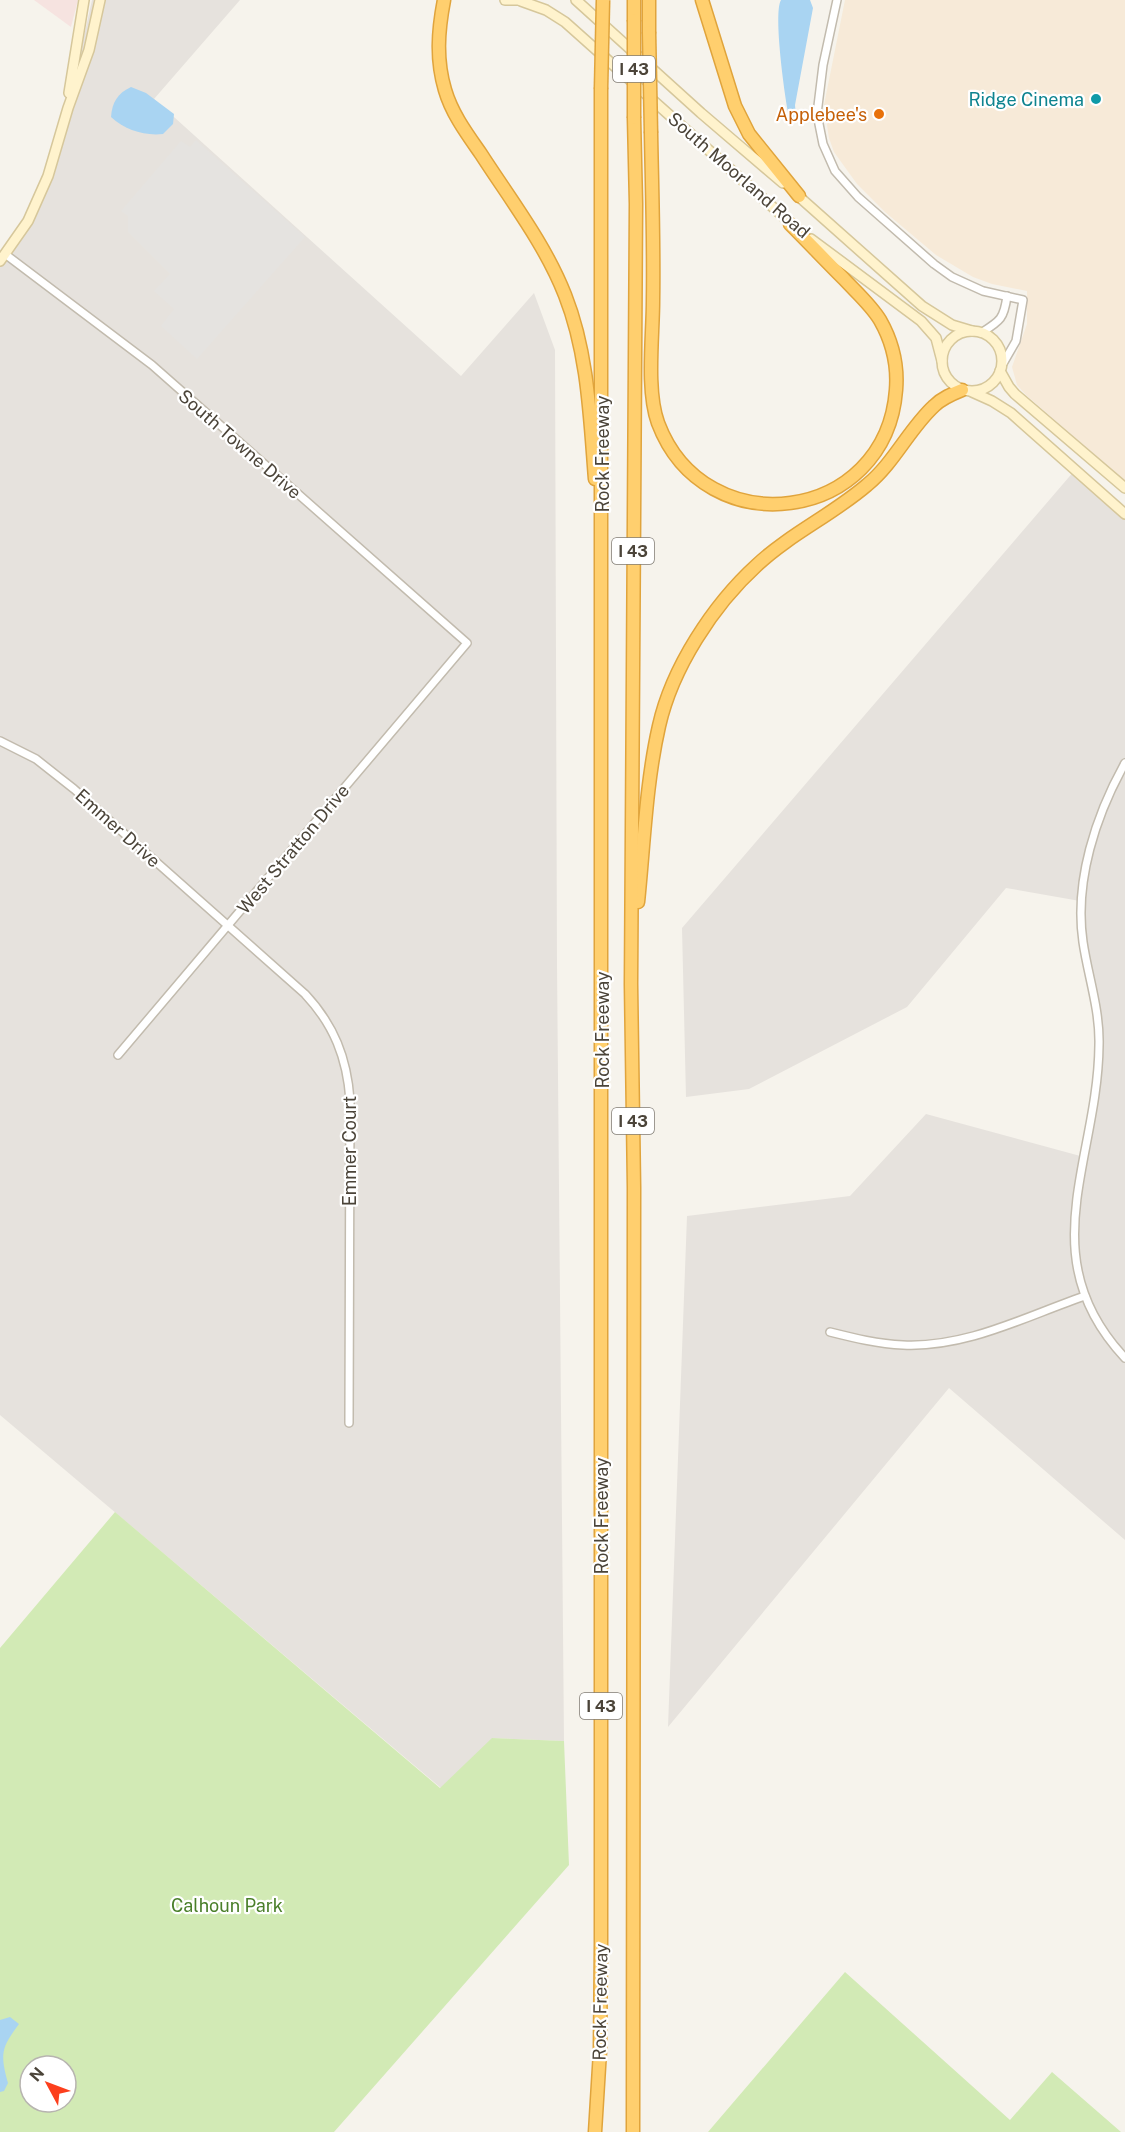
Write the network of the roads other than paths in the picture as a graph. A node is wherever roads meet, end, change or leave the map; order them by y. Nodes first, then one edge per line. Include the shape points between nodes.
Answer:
1 (84, 0) edge
2 (99, 0) edge
3 (504, 0) edge
4 (523, 0) edge
5 (576, 0) edge
6 (603, 0) edge
7 (634, 0) edge
8 (649, 0) edge
9 (702, 0) edge
10 (837, 0) edge
11 (444, 3) edge
12 (68, 108) junction
13 (799, 196) junction
14 (790, 224) junction
15 (3, 257) edge
16 (1007, 296) junction
17 (977, 332) junction
18 (942, 361) junction
19 (1001, 369) junction
20 (967, 391) junction
21 (1125, 488) edge
22 (1125, 514) edge
23 (602, 567) junction
24 (467, 643) joint
25 (0, 741) edge
26 (1125, 763) edge
27 (228, 926) junction
28 (631, 984) junction
29 (118, 1055) dead end
30 (1085, 1296) junction
31 (830, 1332) dead end
32 (1125, 1358) edge
33 (350, 1424) dead end
34 (595, 2132) edge
35 (633, 2132) edge

1 - 12 main road
2 - 12 main road via 89,50
3 - 4 main road, South Moorland Road
4 - 14 main road, South Moorland Road via 565,22
5 - 13 main road, South Moorland Road
6 - 23 highway, Rock Freeway / I 43, bridge
7 - 28 highway, Rock Freeway / I 43, bridge
8 - 14 highway, bridge via 652,395 658,422 672,450 691,473 714,490 767,505 794,504 847,482 868,462 885,437 895,406 897,378 892,349 880,320
9 - 13 highway via 735,105 749,134
10 - 16 street via 817,114 823,144 835,171 858,197 934,264 966,284
11 - 23 highway via 438,58 445,91 458,120 550,259 581,346
12 - 15 main road via 39,198
13 - 17 main road, South Moorland Road via 921,306 952,325
14 - 18 main road, South Moorland Road via 921,321 936,338
15 - 24 street, South Towne Drive via 152,365
16 - 17 street via 1005,314
16 - 19 street via 1023,300 1016,341
17 - 18 main road via 954,337 943,351
17 - 19 main road via 995,342 1000,350
18 - 20 main road via 947,379
19 - 20 main road via 992,384
19 - 21 main road via 1015,394
20 - 22 main road via 992,400 1011,413
20 - 28 highway via 934,406 875,478 756,566 696,637 659,724
23 - 34 highway, Rock Freeway / I 43 via 601,1931
24 - 27 street, West Stratton Drive
25 - 27 street, Emmer Drive via 54,771
26 - 30 street via 1089,851 1080,901 1100,1042 1073,1234
27 - 29 street, West Stratton Drive
27 - 33 street, Emmer Court via 317,1006 336,1037 346,1067 350,1100
28 - 35 highway, Rock Freeway / I 43
30 - 31 street via 952,1341 902,1345
30 - 32 street via 1101,1329

